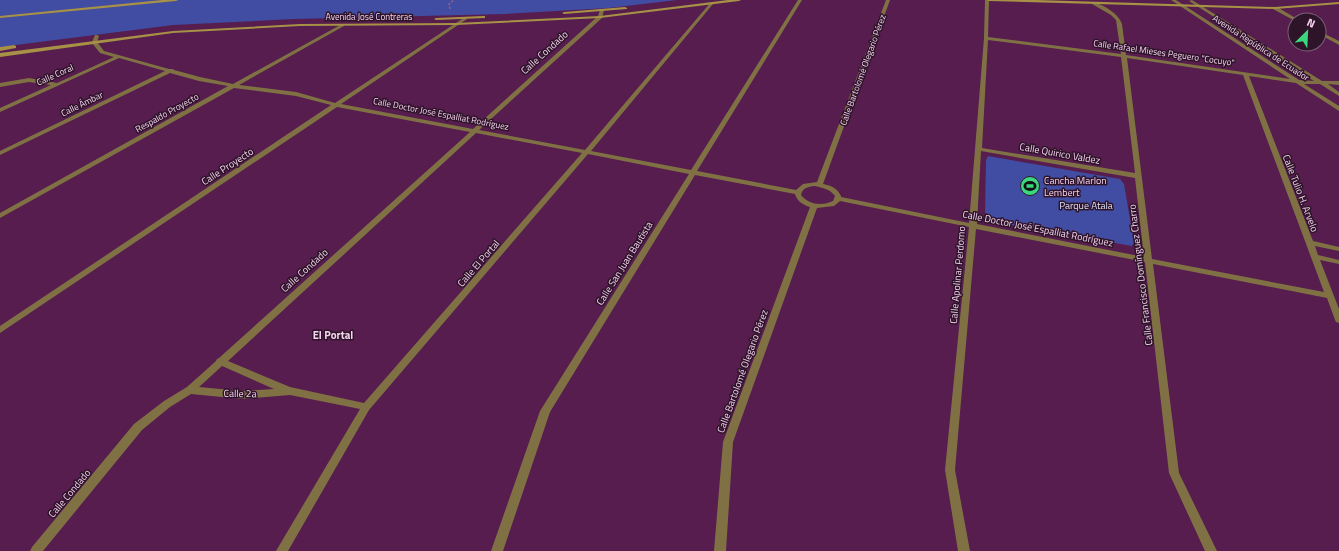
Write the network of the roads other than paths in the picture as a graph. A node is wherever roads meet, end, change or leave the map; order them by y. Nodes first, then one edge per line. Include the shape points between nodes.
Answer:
1 (123, 0) edge
2 (176, 0) edge
3 (693, 0) edge
4 (739, 0) edge
5 (800, 0) edge
6 (888, 0) edge
7 (988, 0) edge
8 (1163, 0) edge
9 (1173, 0) edge
10 (1306, 0) edge
11 (1191, 1) edge
12 (711, 3) junction
13 (1094, 3) junction
14 (1339, 3) edge
15 (1181, 5) junction
16 (1199, 6) junction
17 (1275, 8) junction
18 (0, 12) edge
19 (601, 13) junction
20 (1287, 15) edge
21 (0, 17) edge
22 (465, 18) junction
23 (456, 24) junction
24 (342, 25) junction
25 (1339, 36) edge
26 (1328, 37) joint
27 (986, 38) junction
28 (96, 39) junction
29 (1339, 43) edge
30 (0, 49) edge
31 (0, 55) edge
32 (1124, 56) junction
33 (118, 57) junction
34 (171, 70) junction
35 (1245, 73) junction
36 (1299, 82) junction
37 (1339, 83) edge
38 (57, 84) junction
39 (1324, 84) junction
40 (0, 85) edge
41 (234, 86) junction
42 (1339, 94) edge
43 (337, 105) junction
44 (1339, 109) edge
45 (0, 110) edge
46 (474, 130) junction
47 (978, 149) junction
48 (587, 152) junction
49 (0, 153) edge
50 (692, 172) junction
51 (1138, 176) junction
52 (820, 184) junction
53 (797, 192) junction
54 (838, 199) junction
55 (814, 206) junction
56 (0, 216) edge
57 (973, 225) junction
58 (1309, 243) junction
59 (1339, 249) edge
60 (1314, 256) junction
61 (1148, 260) junction
62 (1339, 262) edge
63 (1328, 296) junction
64 (1339, 320) edge
65 (0, 330) edge
66 (220, 361) junction
67 (190, 390) junction
68 (290, 391) junction
69 (366, 407) junction
70 (36, 551) edge
71 (282, 551) edge
72 (497, 551) edge
73 (720, 551) edge
74 (964, 551) edge
75 (1211, 551) edge

1 - 18 main road
2 - 21 main road
3 - 19 main road, Avenida José Contreras
4 - 12 main road, Avenida José Contreras
5 - 50 street, Calle San Juan Bautista
6 - 52 street, Calle Bartolomé Olegario Pérez
7 - 13 main road
7 - 27 street, Calle Apolinar Perdomo
8 - 9 main road
9 - 11 main road
9 - 15 street, Avenida República de Ecuador
10 - 11 main road via 1267,3
11 - 16 street, Avenida República de Ecuador
12 - 19 main road, Avenida José Contreras
12 - 48 street, Calle El Portal
13 - 15 main road
13 - 32 street, Calle Francisco Domínguez Charro via 1119,19
14 - 17 main road
15 - 16 main road
15 - 36 street, Avenida República de Ecuador
16 - 17 main road
16 - 39 street, Avenida República de Ecuador
17 - 20 street
19 - 22 main road, Avenida José Contreras
19 - 23 main road, Avenida José Contreras
19 - 46 street, Calle Condado
22 - 23 street, Calle Proyecto
22 - 28 main road, Avenida José Contreras via 254,22 157,28
23 - 24 main road, Avenida José Contreras
23 - 43 street, Calle Proyecto
24 - 28 main road, Avenida José Contreras via 273,26
24 - 41 street, Respaldo Proyecto
25 - 26 street
26 - 29 street
27 - 32 street, Calle Rafael Mieses Peguero "Cocuyo"
27 - 47 street, Calle Apolinar Perdomo
28 - 30 main road, Avenida José Contreras
28 - 31 main road, Avenida José Contreras
28 - 33 street, Calle Doctor José Espalliat Rodríguez via 102,52
32 - 35 street, Calle Rafael Mieses Peguero "Cocuyo"
32 - 51 street, Calle Francisco Domínguez Charro
33 - 34 street, Calle Doctor José Espalliat Rodríguez
33 - 38 street, Calle Coral
34 - 41 street, Calle Doctor José Espalliat Rodríguez
34 - 49 street, Calle Ámbar
35 - 36 street, Calle Rafael Mieses Peguero "Cocuyo"
35 - 58 street, Calle Tulio H. Arvelo
36 - 39 street, Calle Rafael Mieses Peguero "Cocuyo"
36 - 44 street, Avenida República de Ecuador
37 - 39 street, Calle Rafael Mieses Peguero "Cocuyo"
38 - 40 street via 29,80
38 - 45 street, Calle Coral
39 - 42 street, Avenida República de Ecuador
41 - 43 street, Calle Doctor José Espalliat Rodríguez via 296,94
41 - 56 street, Respaldo Proyecto
43 - 46 street, Calle Doctor José Espalliat Rodríguez
43 - 65 street, Calle Proyecto
46 - 48 street, Calle Doctor José Espalliat Rodríguez
46 - 66 street, Calle Condado
47 - 51 street, Calle Quirico Valdez
47 - 57 street, Calle Apolinar Perdomo
48 - 50 street, Calle Doctor José Espalliat Rodríguez
48 - 69 street, Calle El Portal
50 - 53 street, Calle Doctor José Espalliat Rodríguez
50 - 72 street, Calle San Juan Bautista via 545,410
51 - 61 street, Calle Francisco Domínguez Charro
52 - 53 street via 805,185
52 - 54 street via 833,189
53 - 55 street via 801,200
54 - 55 street via 829,205
54 - 57 street, Calle Doctor José Espalliat Rodríguez
55 - 73 street, Calle Bartolomé Olegario Pérez via 728,442
57 - 61 street, Calle Doctor José Espalliat Rodríguez
57 - 74 street, Calle Apolinar Perdomo via 950,470
58 - 59 street
58 - 60 street, Calle Tulio H. Arvelo
60 - 62 street
60 - 63 street, Calle Tulio H. Arvelo
61 - 63 street, Calle Doctor José Espalliat Rodríguez
61 - 75 street, Calle Francisco Domínguez Charro via 1174,473
63 - 64 street, Calle Tulio H. Arvelo
66 - 67 street, Calle Condado
66 - 68 street, Calle 2a
67 - 68 street, Calle 2a via 242,395
67 - 70 street, Calle Condado via 167,404 138,428
68 - 69 street, Calle 2a
69 - 71 street, Calle El Portal

